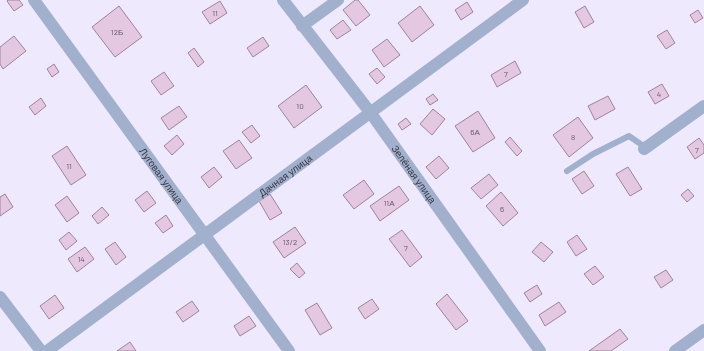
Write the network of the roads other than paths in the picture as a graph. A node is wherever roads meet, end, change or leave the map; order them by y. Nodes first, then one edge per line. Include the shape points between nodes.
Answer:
1 (34, 0) edge
2 (283, 0) edge
3 (338, 0) edge
4 (523, 0) edge
5 (302, 26) junction
6 (704, 106) edge
7 (370, 112) junction
8 (644, 149) joint
9 (567, 171) dead end
10 (206, 234) junction
11 (0, 297) edge
12 (704, 330) edge
13 (41, 351) edge
14 (47, 351) edge
15 (289, 351) edge
16 (540, 351) edge
17 (676, 351) edge

1 - 10 street, Луговая улица
2 - 5 street, Зелёная улица
3 - 5 street
4 - 7 street, Дачная улица
5 - 7 street, Зелёная улица
6 - 8 street
7 - 10 street, Дачная улица
7 - 16 street, Зелёная улица
8 - 9 lane via 629,136 593,154
10 - 14 street, Дачная улица
10 - 15 street, Луговая улица
11 - 13 street
12 - 17 street

